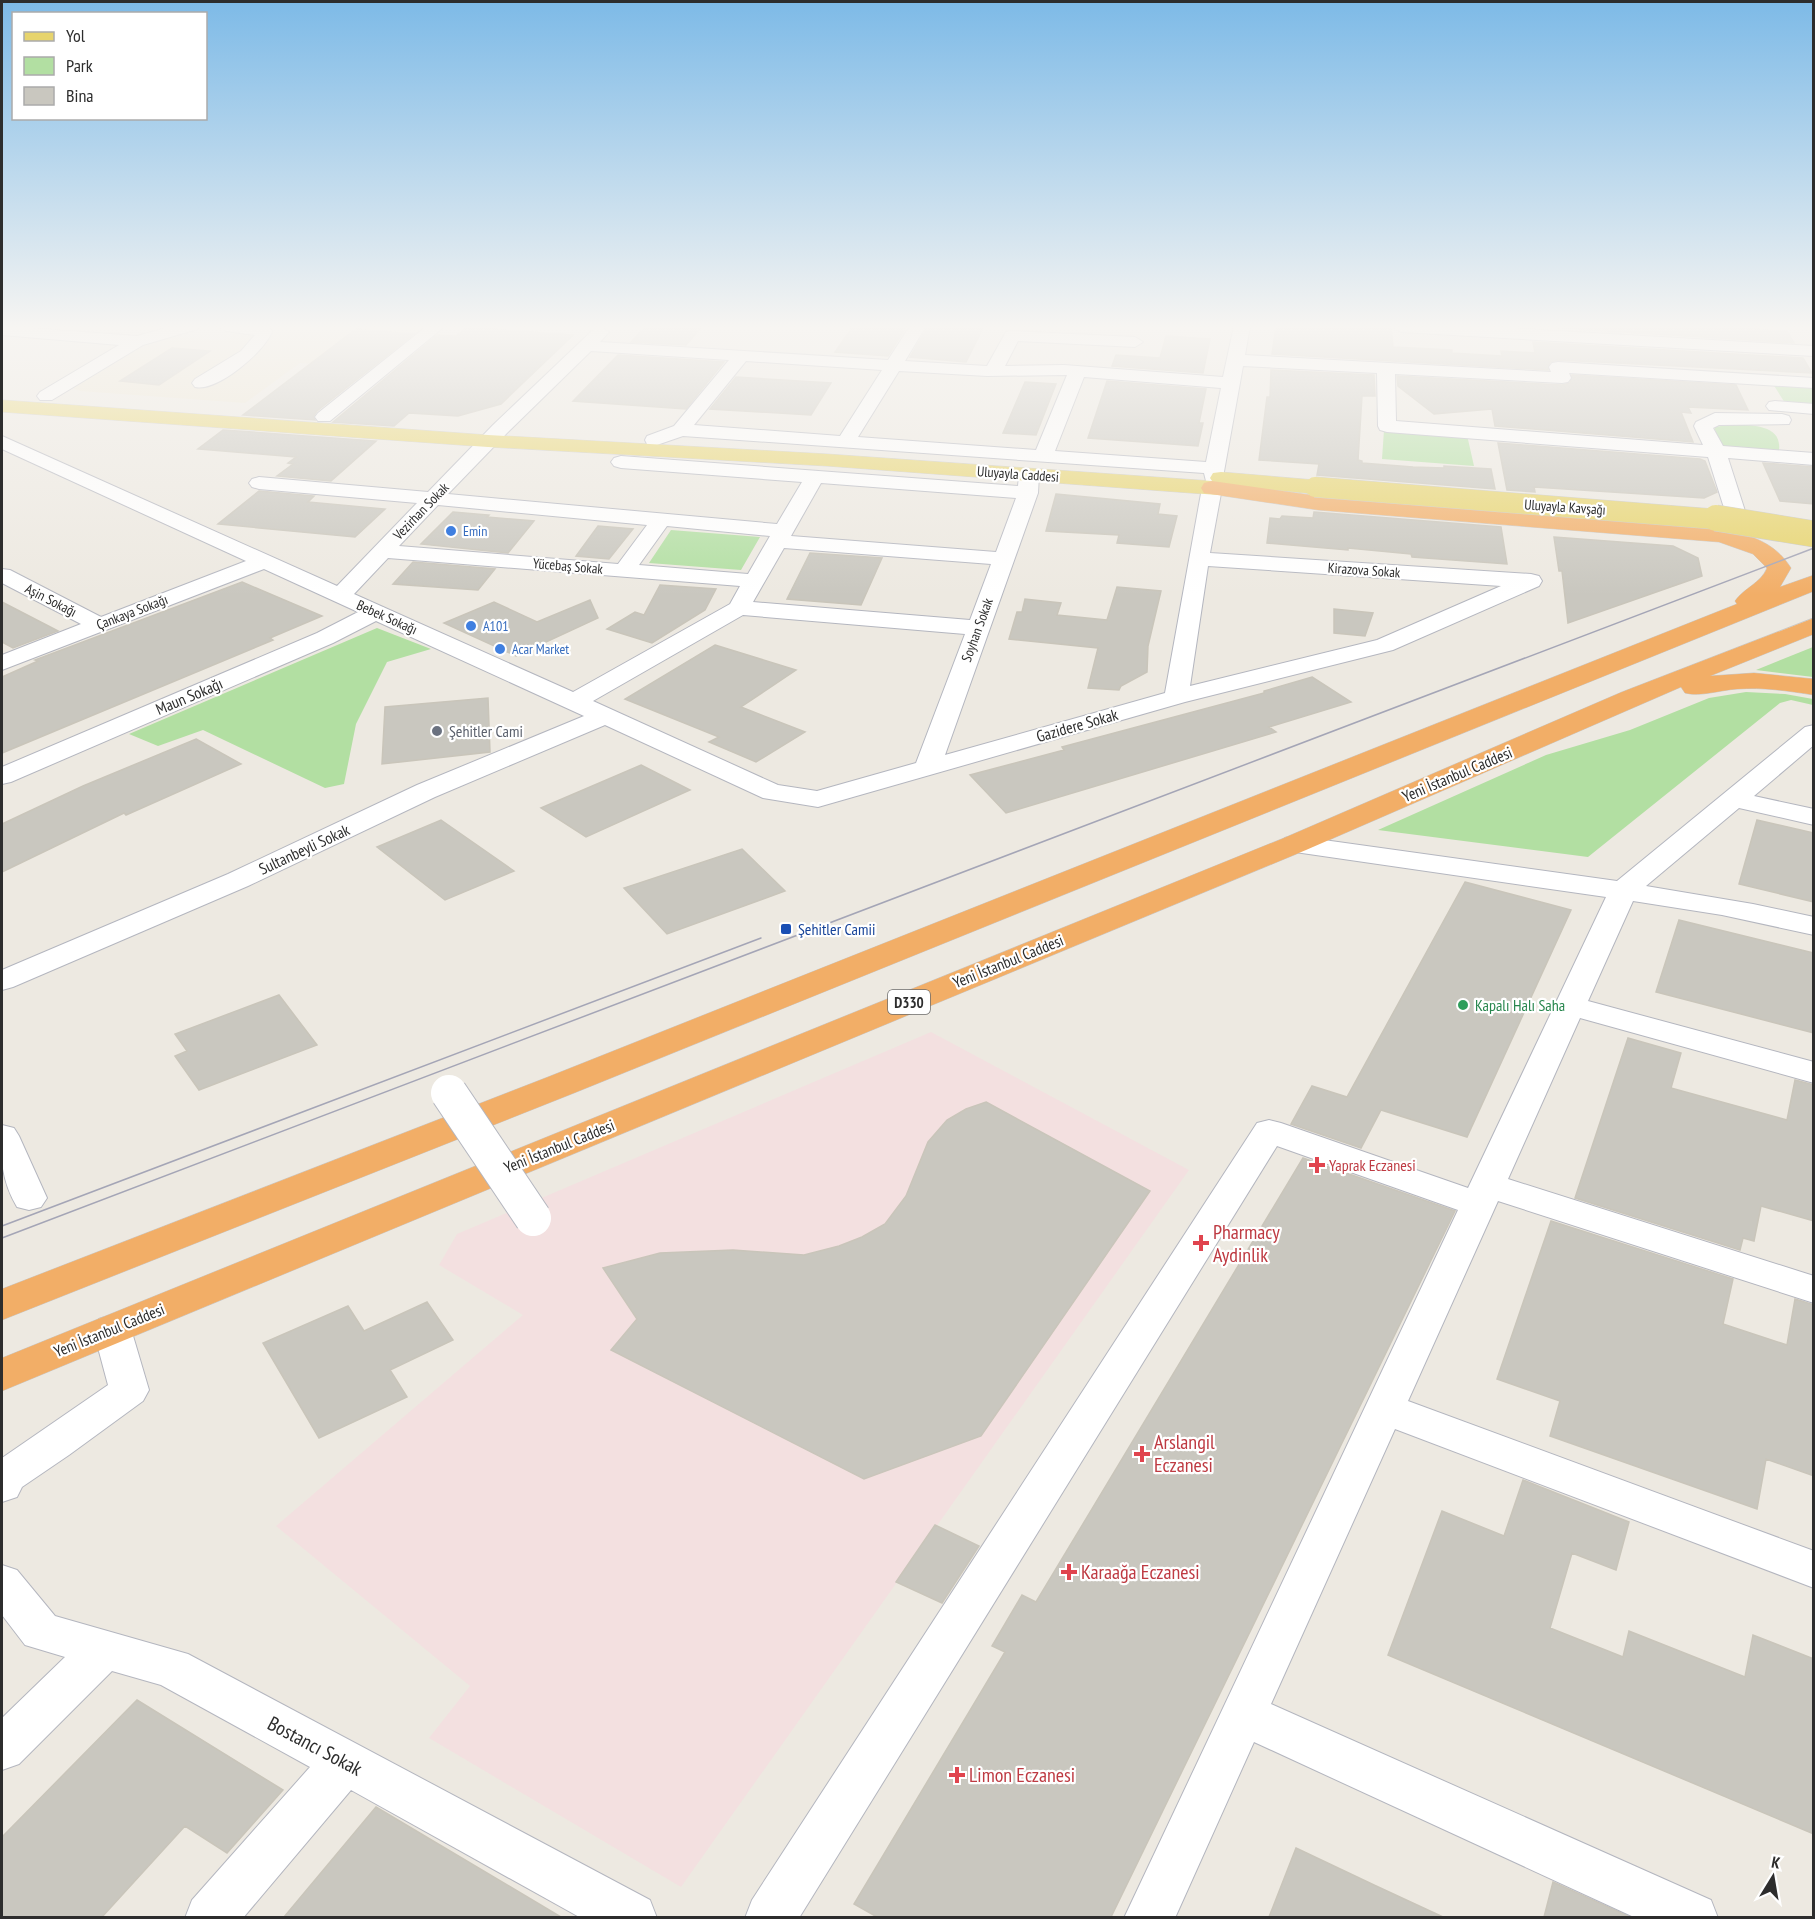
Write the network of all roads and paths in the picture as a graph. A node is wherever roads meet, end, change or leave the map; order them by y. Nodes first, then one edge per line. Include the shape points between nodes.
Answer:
1 (197, 416) edge
2 (305, 416) edge
3 (514, 416) edge
4 (693, 416) edge
5 (862, 416) edge
6 (1060, 416) edge
7 (1225, 416) edge
8 (1388, 416) edge
9 (1752, 416) edge
10 (1781, 416) edge
11 (324, 417) joint
12 (681, 430) junction
13 (494, 435) junction
14 (654, 440) junction
15 (846, 441) junction
16 (2, 442) edge
17 (1716, 452) junction
18 (1043, 456) junction
19 (1808, 458) edge
20 (621, 462) dead end
21 (814, 478) junction
22 (1213, 478) junction
23 (259, 483) dead end
24 (1028, 484) junction
25 (1316, 492) junction
26 (433, 498) junction
27 (1735, 512) junction
28 (661, 520) junction
29 (1814, 524) edge
30 (1814, 534) edge
31 (781, 536) junction
32 (1731, 538) junction
33 (1814, 542) edge
34 (382, 551) junction
35 (1003, 559) junction
36 (1198, 559) junction
37 (263, 562) junction
38 (624, 571) junction
39 (2, 575) edge
40 (1531, 581) joint
41 (754, 582) junction
42 (1814, 582) edge
43 (339, 596) junction
44 (739, 608) junction
45 (376, 612) junction
46 (1725, 616) junction
47 (100, 625) junction
48 (1814, 625) edge
49 (978, 628) junction
50 (2, 663) edge
51 (1814, 687) edge
52 (1176, 697) junction
53 (1631, 698) junction
54 (574, 702) junction
55 (605, 716) junction
56 (1814, 732) edge
57 (927, 768) junction
58 (2, 776) edge
59 (772, 792) joint
60 (1733, 799) junction
61 (1814, 817) edge
62 (1295, 844) junction
63 (1623, 891) junction
64 (1814, 926) edge
65 (2, 981) edge
66 (1570, 1006) junction
67 (1814, 1073) edge
68 (449, 1093) dead end
69 (2, 1136) edge
70 (1483, 1195) junction
71 (29, 1198) dead end
72 (533, 1218) dead end
73 (1814, 1290) edge
74 (2, 1305) edge
75 (112, 1329) junction
76 (2, 1375) edge
77 (1384, 1408) junction
78 (2, 1485) edge
79 (1814, 1570) edge
80 (2, 1583) edge
81 (104, 1649) junction
82 (1243, 1714) junction
83 (2, 1749) edge
84 (345, 1762) junction
85 (210, 1917) edge
86 (632, 1917) edge
87 (770, 1917) edge
88 (1149, 1917) edge
89 (1693, 1917) edge

1 - 13 main road, Uluyayla Caddesi
2 - 11 main road, Uluyayla Caddesi
3 - 13 street, Vezirhan Sokak
4 - 12 street
5 - 15 street
6 - 18 street
7 - 22 street
8 - 17 street via 1387,426
9 - 17 street via 1715,419 1703,426
10 - 19 street
11 - 13 main road, Uluyayla Caddesi
12 - 14 street
12 - 15 street
13 - 14 main road, Uluyayla Caddesi
13 - 24 main road, Uluyayla Caddesi via 827,460
13 - 26 street, Vezirhan Sokak
14 - 22 main road, Uluyayla Caddesi
15 - 18 street
16 - 37 street, Bebek Sokağı
17 - 19 street
17 - 27 street
18 - 22 street
20 - 21 street
21 - 24 street
21 - 31 street
22 - 24 main road, Uluyayla Caddesi
22 - 25 main road, Uluyayla Caddesi
22 - 27 highway via 1296,479
22 - 32 highway via 1318,503 1689,531
22 - 36 street
23 - 26 street
24 - 35 street, Soyhan Sokak
25 - 30 main road, Uluyayla Kavşağı, bridge via 1714,518
25 - 33 main road, Uluyayla Kavşağı via 1697,525
26 - 28 street
26 - 34 street, Vezirhan Sokak
27 - 29 highway
27 - 32 highway via 1755,522 1756,531
28 - 31 street
28 - 38 street
31 - 35 street
31 - 41 street
32 - 46 highway via 1765,552 1779,568 1774,580
34 - 38 street, Yücebaş Sokak
34 - 43 street, Vezirhan Sokak
35 - 49 street, Soyhan Sokak
36 - 40 street, Kirazova Sokak
36 - 52 street
37 - 43 street, Bebek Sokağı
37 - 47 street, Çankaya Sokağı
38 - 41 street, Yücebaş Sokak
39 - 47 street, Aşin Sokağı
40 - 52 street, Gazidere Sokak via 1386,645
41 - 44 street
42 - 46 highway
43 - 45 street, Bebek Sokağı
44 - 49 street
44 - 54 street
45 - 54 street, Bebek Sokağı
45 - 58 street, Maun Sokağı via 325,638
46 - 74 highway
47 - 50 street, Çankaya Sokağı
48 - 53 highway, Yeni İstanbul Caddesi / D330
49 - 57 street, Soyhan Sokak
51 - 53 highway via 1738,680
52 - 57 street, Gazidere Sokak
53 - 62 highway, Yeni İstanbul Caddesi / D330
54 - 55 street, Bebek Sokağı
55 - 59 street, Bebek Sokağı
55 - 65 street, Sultanbeyli Sokak via 426,791 238,880
56 - 60 street
57 - 59 street, Gazidere Sokak via 818,799
60 - 61 street
60 - 63 street
62 - 63 street
62 - 75 highway, Yeni İstanbul Caddesi / D330
63 - 64 street
63 - 66 street
66 - 67 street
66 - 70 street
68 - 72 street, bridge
69 - 71 street
70 - 73 street
70 - 77 street
70 - 87 street via 1269,1131
75 - 76 highway, Yeni İstanbul Caddesi / D330
75 - 78 street via 129,1390 3,1477
77 - 79 street
77 - 82 street
80 - 81 street, Bostancı Sokak via 41,1631
81 - 83 street
81 - 84 street, Bostancı Sokak via 172,1668
82 - 88 street
82 - 89 street
84 - 85 street
84 - 86 street, Bostancı Sokak

